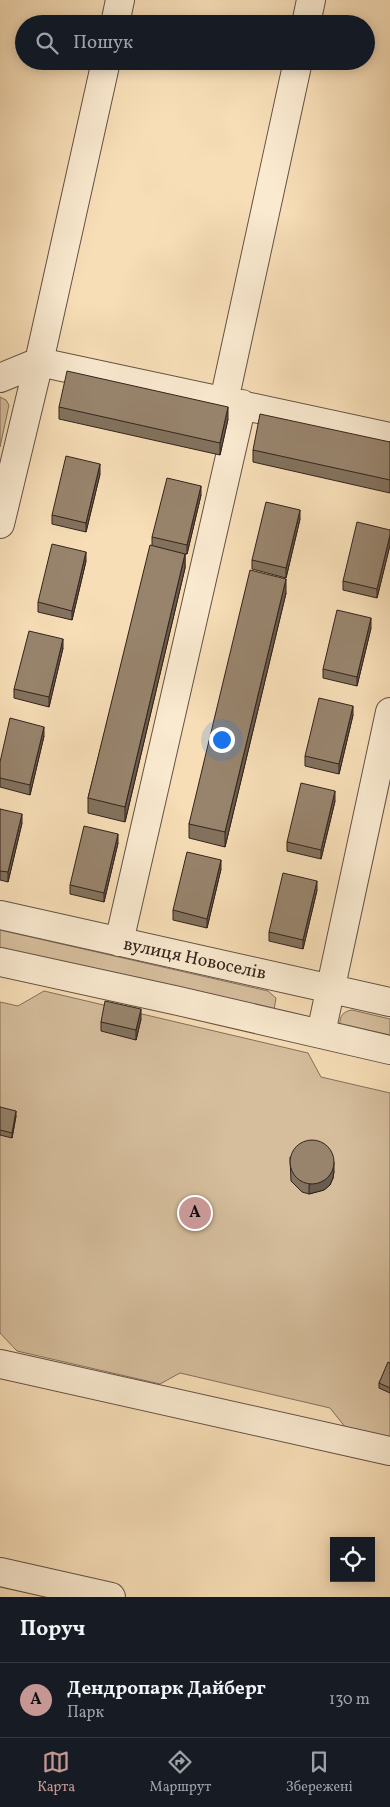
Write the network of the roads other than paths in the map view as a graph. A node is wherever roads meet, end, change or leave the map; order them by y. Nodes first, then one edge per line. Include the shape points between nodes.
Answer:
1 (120, 0) edge
2 (311, 0) edge
3 (117, 15) edge
4 (308, 15) edge
5 (104, 70) edge
6 (296, 70) edge
7 (39, 362) junction
8 (0, 378) edge
9 (233, 403) junction
10 (390, 437) edge
11 (0, 524) edge
12 (390, 712) edge
13 (0, 915) edge
14 (119, 942) junction
15 (0, 962) edge
16 (330, 988) junction
17 (390, 1002) edge
18 (321, 1033) junction
19 (390, 1050) edge
20 (0, 1364) edge
21 (390, 1451) edge
22 (0, 1572) edge
23 (111, 1597) edge

1 - 3 street
2 - 4 street
5 - 7 street
6 - 9 street
7 - 8 street
7 - 9 street
7 - 11 street
9 - 10 street
9 - 14 street
12 - 16 street
13 - 14 street, вулиця Новоселів
14 - 16 street, вулиця Новоселів
15 - 18 street
16 - 17 street, вулиця Новоселів
16 - 18 street
18 - 19 street
20 - 21 street
22 - 23 street

